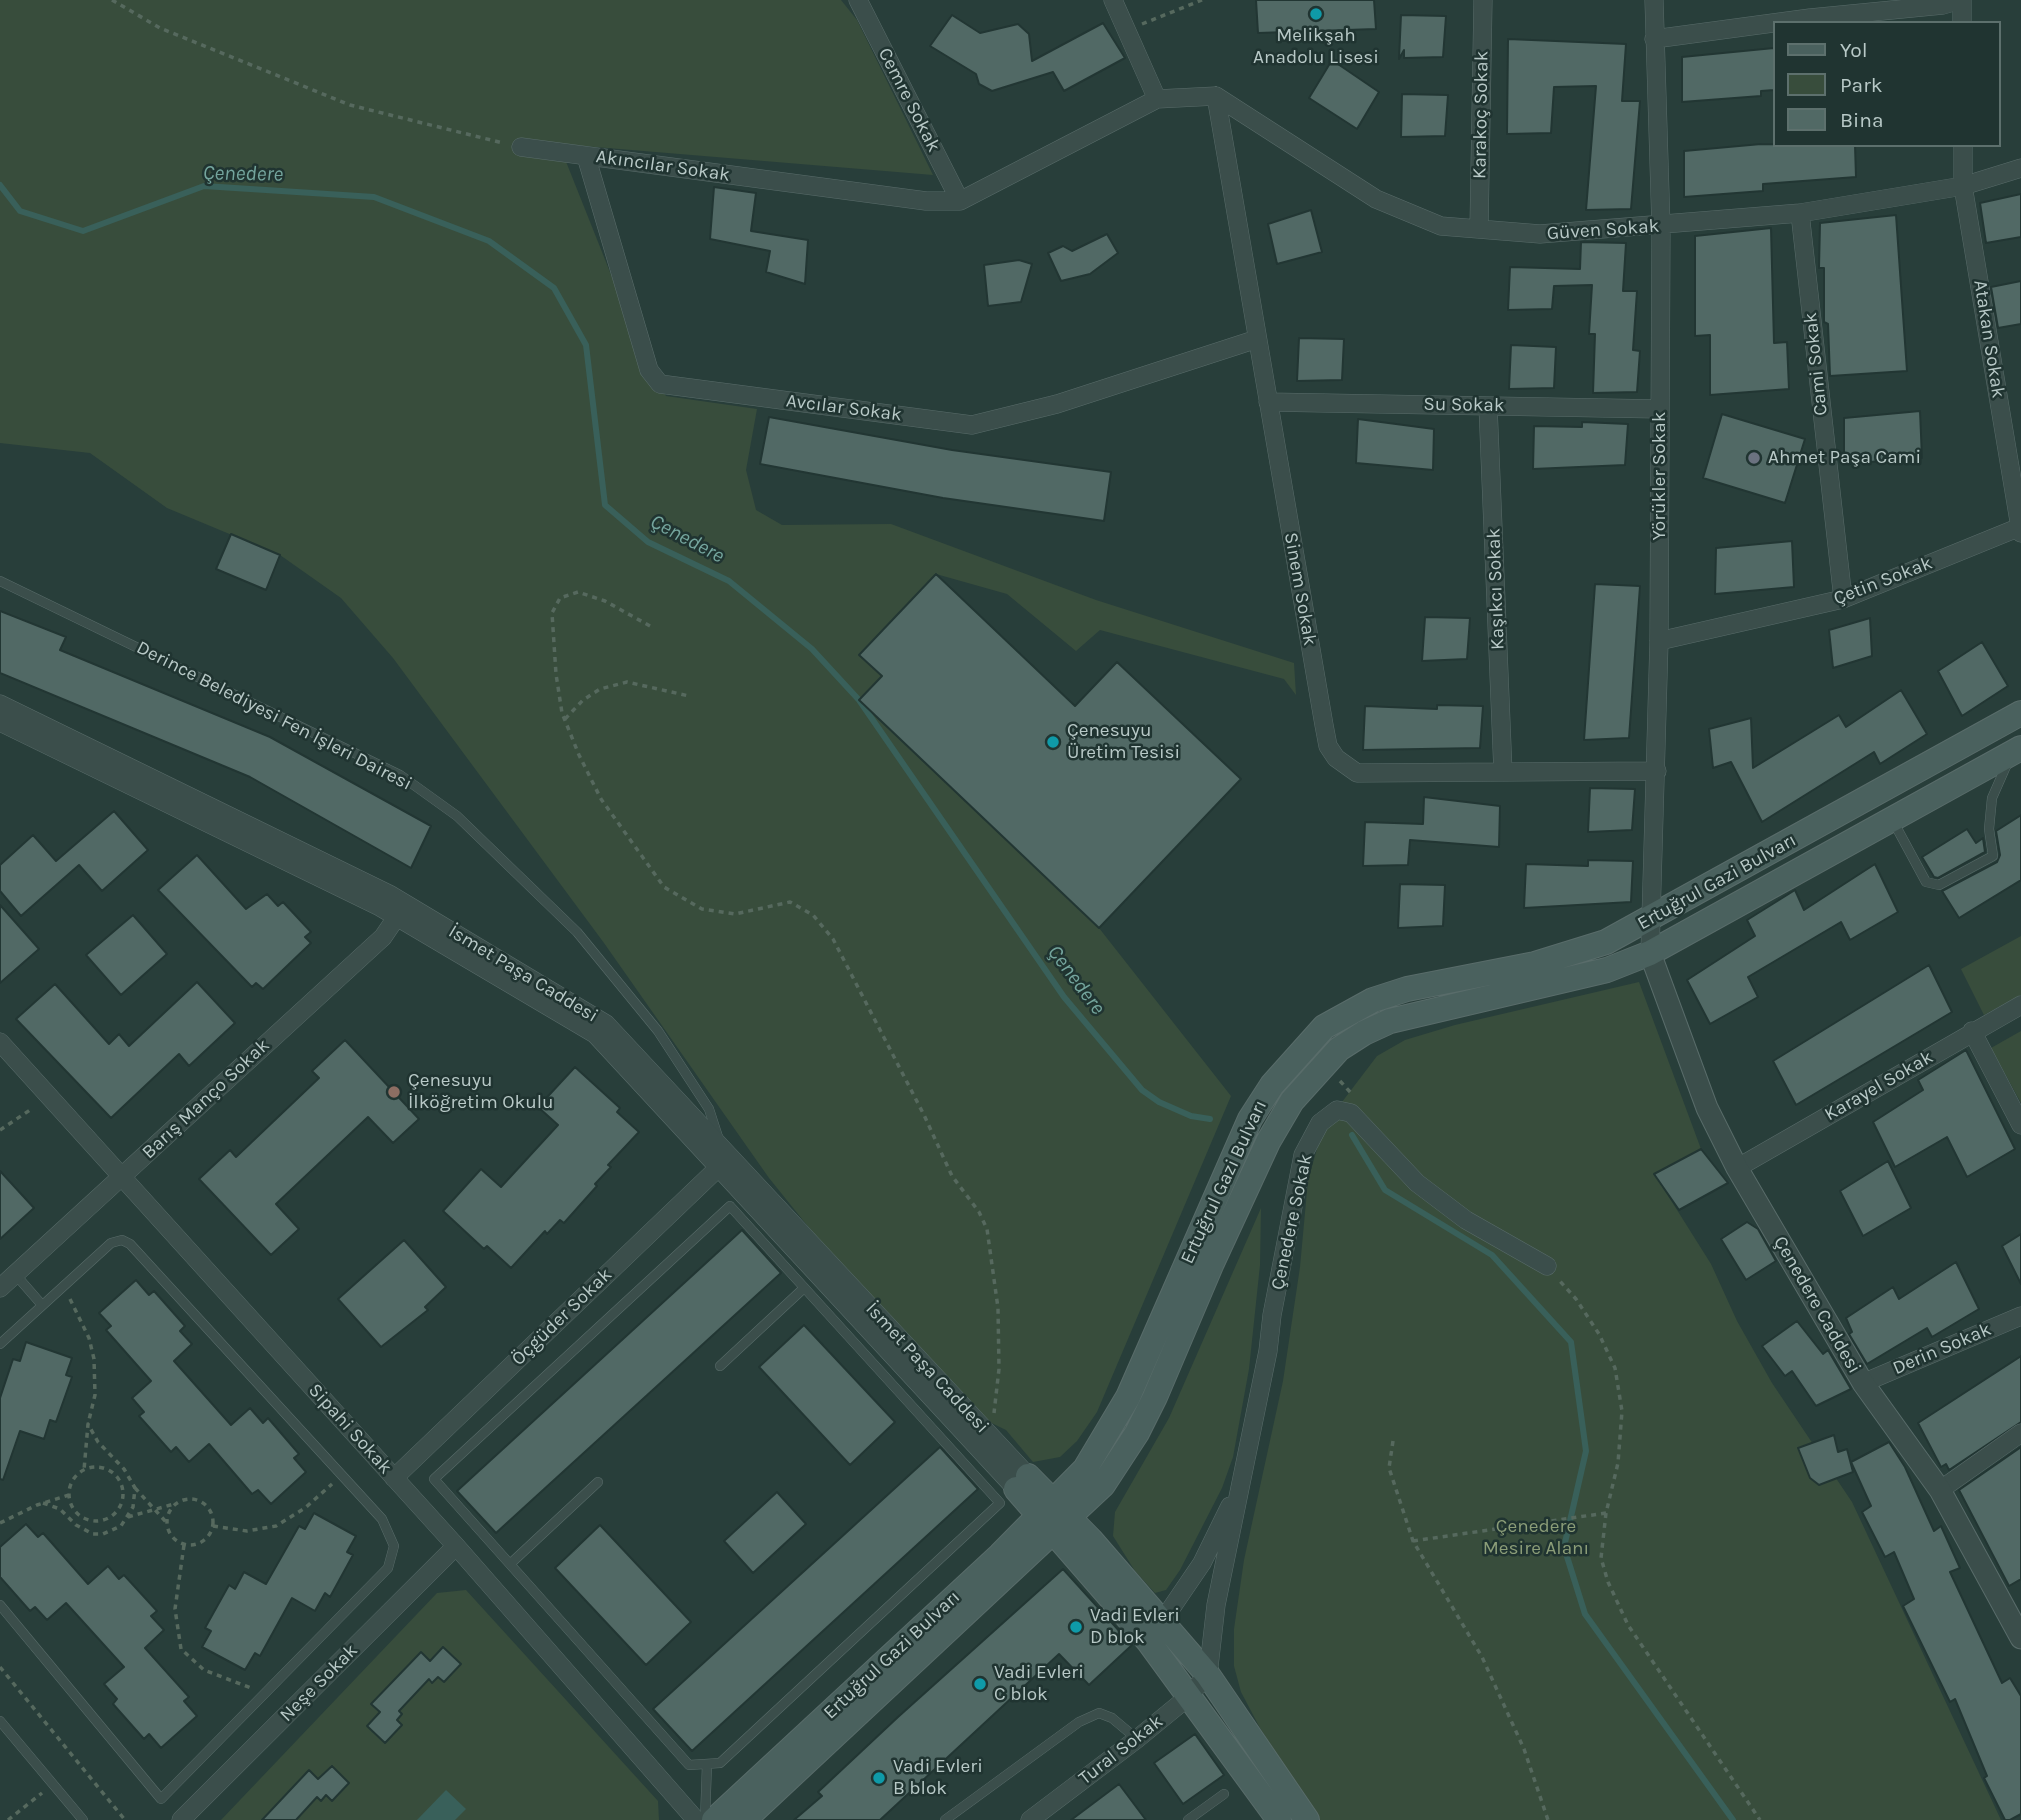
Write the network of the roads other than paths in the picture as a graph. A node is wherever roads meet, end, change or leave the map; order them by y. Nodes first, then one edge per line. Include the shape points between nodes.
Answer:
1 (858, 0) edge
2 (1113, 0) edge
3 (1483, 0) edge
4 (1654, 0) edge
5 (1961, 0) edge
6 (1788, 21) edge
7 (1962, 21) edge
8 (1772, 23) edge
9 (1654, 39) junction
10 (1216, 96) junction
11 (1157, 99) junction
12 (521, 147) road end
13 (1963, 147) edge
14 (586, 156) junction
15 (2021, 168) edge
16 (1963, 186) junction
17 (960, 201) junction
18 (1800, 213) junction
19 (1661, 227) junction
20 (1479, 229) junction
21 (1257, 340) junction
22 (1268, 402) junction
23 (1488, 406) junction
24 (1660, 409) junction
25 (2021, 530) edge
26 (0, 581) edge
27 (1843, 599) junction
28 (1659, 641) junction
29 (0, 704) edge
30 (2021, 713) edge
31 (0, 722) edge
32 (2016, 751) edge
33 (1657, 771) junction
34 (1503, 772) junction
35 (1893, 821) junction
36 (401, 910) junction
37 (1652, 919) junction
38 (1650, 953) junction
39 (2021, 1005) edge
40 (1972, 1031) junction
41 (0, 1042) edge
42 (2021, 1125) edge
43 (721, 1159) junction
44 (1737, 1168) junction
45 (121, 1178) junction
46 (1546, 1266) road end
47 (15, 1274) junction
48 (0, 1288) edge
49 (804, 1288) junction
50 (42, 1305) junction
51 (2021, 1316) edge
52 (0, 1344) edge
53 (720, 1366) dead end
54 (1863, 1383) junction
55 (2021, 1433) edge
56 (1094, 1477) junction
57 (394, 1478) junction
58 (1242, 1480) junction
59 (598, 1482) dead end
60 (1022, 1483) junction
61 (1940, 1490) junction
62 (1055, 1519) junction
63 (456, 1546) junction
64 (1081, 1547) junction
65 (1007, 1563) junction
66 (510, 1564) junction
67 (0, 1605) edge
68 (1155, 1632) junction
69 (2021, 1638) edge
70 (1208, 1675) junction
71 (1189, 1695) junction
72 (0, 1721) edge
73 (1137, 1739) junction
74 (707, 1764) junction
75 (1224, 1794) dead end
76 (83, 1820) edge
77 (181, 1820) edge
78 (696, 1820) edge
79 (705, 1820) edge
80 (714, 1820) edge
81 (744, 1820) edge
82 (945, 1820) edge
83 (1030, 1820) edge
84 (1188, 1820) edge
85 (1279, 1820) edge
86 (1307, 1820) edge

1 - 17 street, Cemre Sokak
2 - 11 street
3 - 20 street, Karakoç Sokak
4 - 9 street, Yörükler Sokak
5 - 6 street
5 - 7 street
8 - 9 street
9 - 19 street, Yörükler Sokak
10 - 11 street, Akıncılar Sokak
10 - 20 street, Güven Sokak via 1376,199 1441,226
10 - 21 street, Sinem Sokak
11 - 17 street, Akıncılar Sokak
12 - 14 street, Akıncılar Sokak
13 - 16 street, Atakan Sokak
14 - 17 street, Akıncılar Sokak via 926,201
14 - 21 street, Avcılar Sokak via 649,370 660,384 972,425 1057,404
15 - 16 street, Güven Sokak
16 - 18 street, Güven Sokak
16 - 25 street, Atakan Sokak
18 - 19 street, Güven Sokak
18 - 27 street, Cami Sokak
19 - 20 street, Güven Sokak via 1540,234
19 - 24 street, Yörükler Sokak
21 - 22 street, Sinem Sokak
22 - 23 street, Su Sokak
22 - 34 street, Sinem Sokak via 1328,746 1357,773
23 - 24 street, Su Sokak
23 - 34 street, Kaşıkcı Sokak
24 - 28 street, Yörükler Sokak
25 - 27 street, Çetin Sokak
26 - 43 lane, Derince Belediyesi Fen İşleri Dairesi via 400,775 457,816 577,932 658,1031 709,1110
27 - 28 street, Çetin Sokak
28 - 33 street, Yörükler Sokak
29 - 36 street, İsmet Paşa Caddesi
30 - 37 main road, Ertuğrul Gazi Bulvarı
31 - 36 street, İsmet Paşa Caddesi
32 - 35 main road, Ertuğrul Gazi Bulvarı
32 - 35 lane via 1992,798 1989,829 1993,856 1939,885 1926,882
33 - 34 street, Sinem Sokak
33 - 37 street, Yörükler Sokak
35 - 38 main road, Ertuğrul Gazi Bulvarı
36 - 43 street, İsmet Paşa Caddesi via 595,1034
36 - 45 street, Barış Manço Sokak via 383,936
37 - 38 street, Yörükler Sokak
37 - 56 main road, Ertuğrul Gazi Bulvarı via 1574,954 1373,1000 1324,1027 1272,1085 1250,1119
38 - 44 street, Çenedere Caddesi via 1707,1108
38 - 56 main road, Ertuğrul Gazi Bulvarı via 1607,970 1390,1021 1364,1032 1325,1063 1292,1101 1268,1142 1138,1433
39 - 40 street, Karayel Sokak
40 - 42 street
40 - 44 street, Karayel Sokak
41 - 45 street, Sipahi Sokak
43 - 57 street, Öçgüder Sokak
43 - 60 street, İsmet Paşa Caddesi
43 - 60 street, İsmet Paşa Caddesi via 991,1436
44 - 54 street, Çenedere Caddesi
45 - 47 street, Barış Manço Sokak
45 - 57 street, Sipahi Sokak
46 - 58 street, Çenedere Sokak via 1466,1220 1417,1183 1351,1113 1337,1110 1320,1124 1303,1155
47 - 48 street, Barış Manço Sokak
47 - 50 lane
49 - 53 lane
49 - 66 lane via 730,1206 434,1479
49 - 74 lane via 1000,1503 720,1763
50 - 52 lane
50 - 67 lane via 111,1242 130,1244 382,1519 390,1532 393,1557 388,1568 162,1799
51 - 54 street, Derin Sokak
54 - 61 street, Çenedere Caddesi
55 - 61 street
56 - 60 main road
56 - 62 main road, Ertuğrul Gazi Bulvarı
56 - 64 main road via 1093,1514
57 - 63 street, Sipahi Sokak
58 - 68 street, Çenedere Sokak via 1202,1563
58 - 70 street, Çenedere Sokak via 1216,1605
59 - 66 lane
60 - 62 main road
60 - 65 main road
61 - 69 street, Çenedere Caddesi
62 - 64 main road
62 - 65 main road, Ertuğrul Gazi Bulvarı
63 - 77 street, Neşe Sokak
63 - 78 street, Sipahi Sokak
64 - 65 main road
64 - 68 main road
65 - 80 main road, Ertuğrul Gazi Bulvarı
65 - 81 main road, Ertuğrul Gazi Bulvarı
66 - 74 lane via 689,1765
68 - 70 main road
68 - 71 main road
70 - 71 street, Tural Sokak
70 - 86 main road
71 - 73 street, Tural Sokak
71 - 85 main road
72 - 76 lane
73 - 82 lane via 1099,1713 1079,1722
73 - 83 street, Tural Sokak
74 - 79 lane
75 - 84 lane

